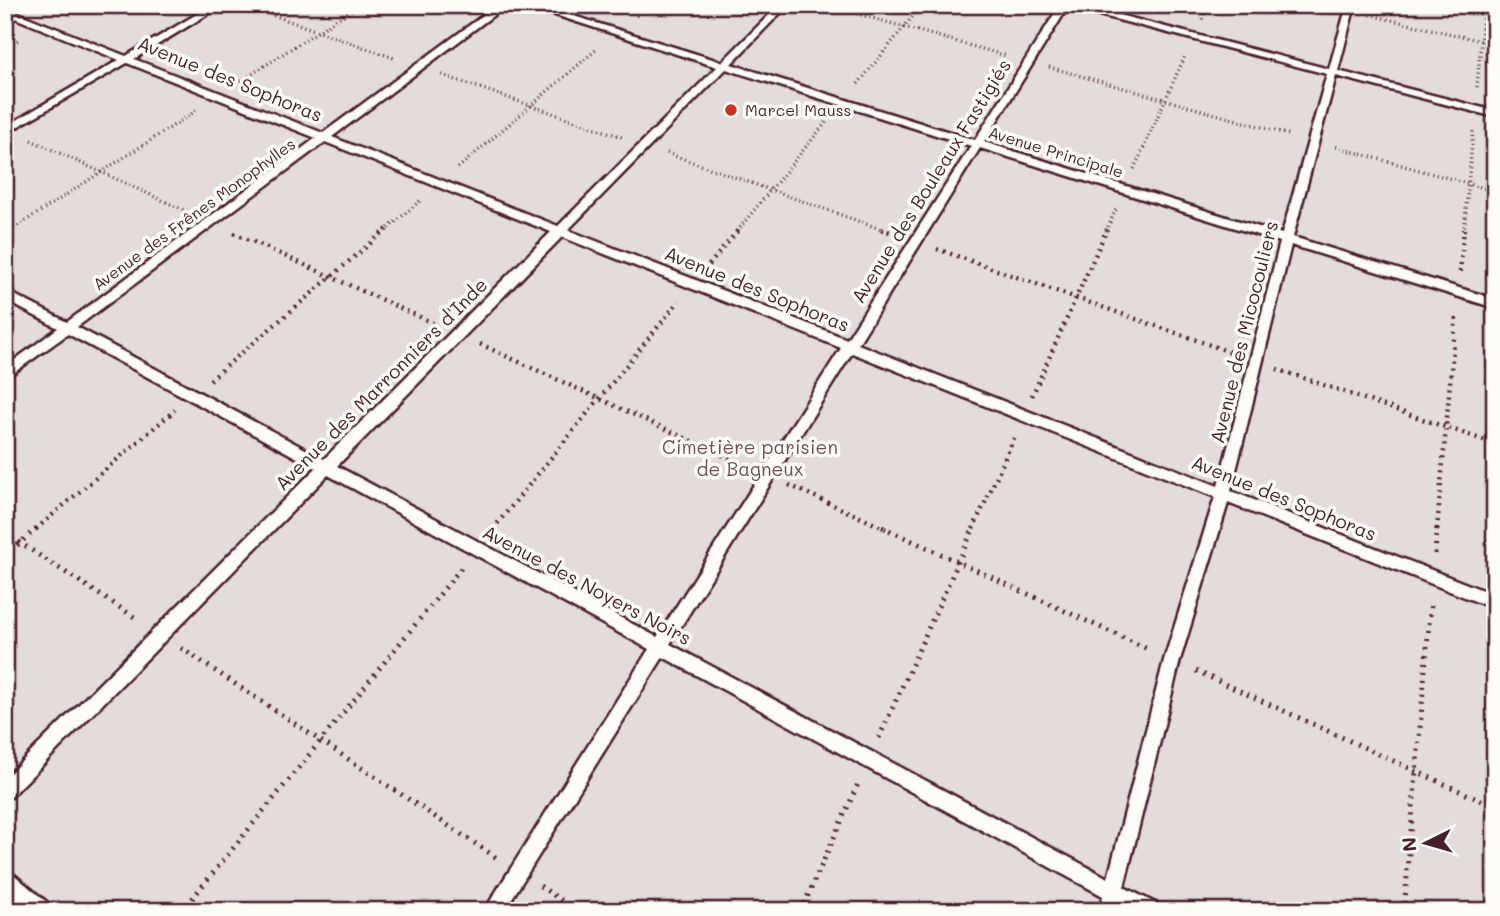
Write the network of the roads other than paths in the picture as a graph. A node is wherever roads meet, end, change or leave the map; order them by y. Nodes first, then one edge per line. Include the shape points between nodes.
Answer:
1 (219, 5) edge
2 (503, 5) edge
3 (528, 5) edge
4 (784, 5) edge
5 (1067, 5) edge
6 (1351, 8) edge
7 (5, 11) edge
8 (129, 58) junction
9 (725, 65) junction
10 (1331, 72) junction
11 (1495, 114) edge
12 (5, 131) edge
13 (324, 138) junction
14 (977, 144) junction
15 (560, 231) junction
16 (1286, 241) junction
17 (5, 294) edge
18 (1495, 304) edge
19 (66, 328) junction
20 (849, 346) junction
21 (5, 374) edge
22 (326, 467) junction
23 (1223, 495) junction
24 (1495, 602) edge
25 (659, 648) junction
26 (5, 791) edge
27 (5, 880) edge
28 (1114, 891) junction
29 (42, 911) edge
30 (493, 911) edge
31 (1109, 911) edge
32 (1150, 911) edge

1 - 8 lane
2 - 13 lane, Avenue des Frênes Monophylles
3 - 9 lane, Avenue Principale
4 - 9 lane, Avenue des Marronniers d'Inde
5 - 10 lane
5 - 14 lane, Avenue des Bouleaux Fastigiés
6 - 10 lane, Avenue des Micocouliers
7 - 8 lane, Avenue des Sophoras
8 - 12 lane
8 - 13 lane, Avenue des Sophoras
9 - 14 lane, Avenue Principale
9 - 15 lane, Avenue des Marronniers d'Inde
10 - 11 lane
10 - 16 lane, Avenue des Micocouliers
13 - 15 lane, Avenue des Sophoras
13 - 19 lane, Avenue des Frênes Monophylles
14 - 16 lane, Avenue Principale
14 - 20 lane, Avenue des Bouleaux Fastigiés
15 - 20 lane, Avenue des Sophoras
15 - 22 lane, Avenue des Marronniers d'Inde
16 - 18 lane, Avenue Principale
16 - 23 lane, Avenue des Micocouliers
17 - 19 lane, Avenue des Noyers Noirs
19 - 21 lane, Avenue des Frênes Monophylles
19 - 22 lane, Avenue des Noyers Noirs
20 - 23 lane, Avenue des Sophoras
20 - 25 lane, Avenue des Bouleaux Fastigiés
22 - 25 lane, Avenue des Noyers Noirs
22 - 26 lane, Avenue des Marronniers d'Inde
23 - 24 lane, Avenue des Sophoras
23 - 28 lane, Avenue des Micocouliers via 1172,660
25 - 28 lane, Avenue des Noyers Noirs
25 - 30 lane, Avenue des Bouleaux Fastigiés
27 - 29 lane
28 - 31 lane, Avenue des Micocouliers
28 - 32 lane, Avenue des Noyers Noirs

